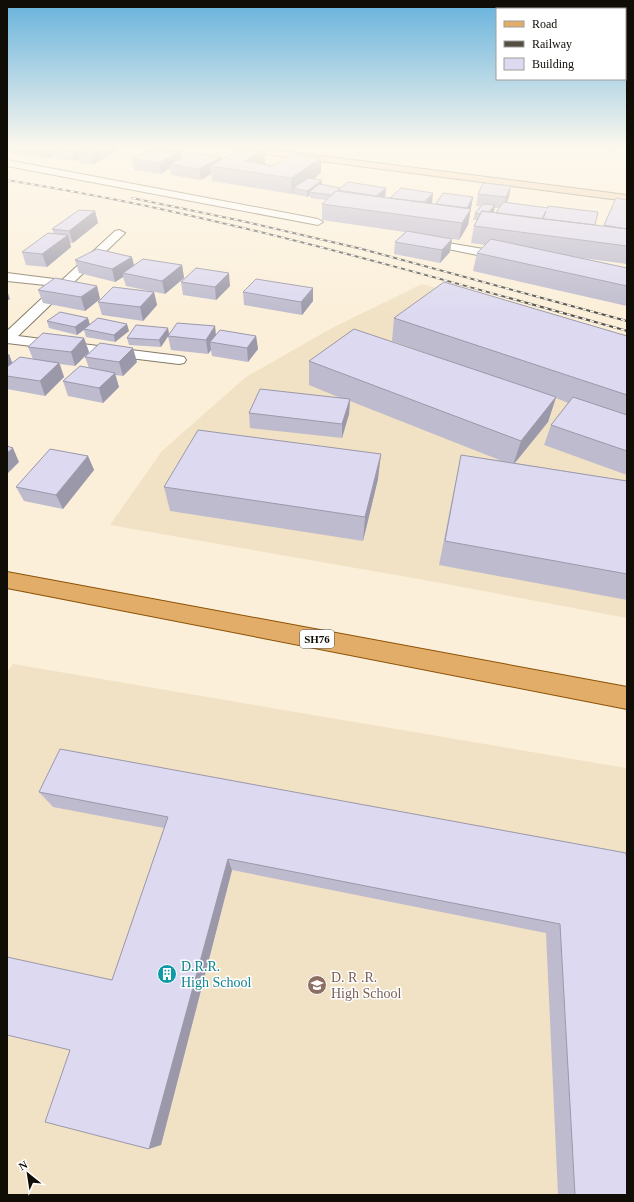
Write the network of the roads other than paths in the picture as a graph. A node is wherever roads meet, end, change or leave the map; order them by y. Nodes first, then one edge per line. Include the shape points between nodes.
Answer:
1 (218, 203) edge
2 (318, 222) dead end
3 (119, 233) dead end
4 (442, 245) edge
5 (519, 259) edge
6 (7, 277) edge
7 (67, 284) junction
8 (7, 339) edge
9 (179, 360) dead end
10 (7, 580) edge
11 (627, 698) edge

1 - 2 street
3 - 7 street
4 - 5 street
6 - 7 street
7 - 8 street
8 - 9 street
10 - 11 main road, SH76

